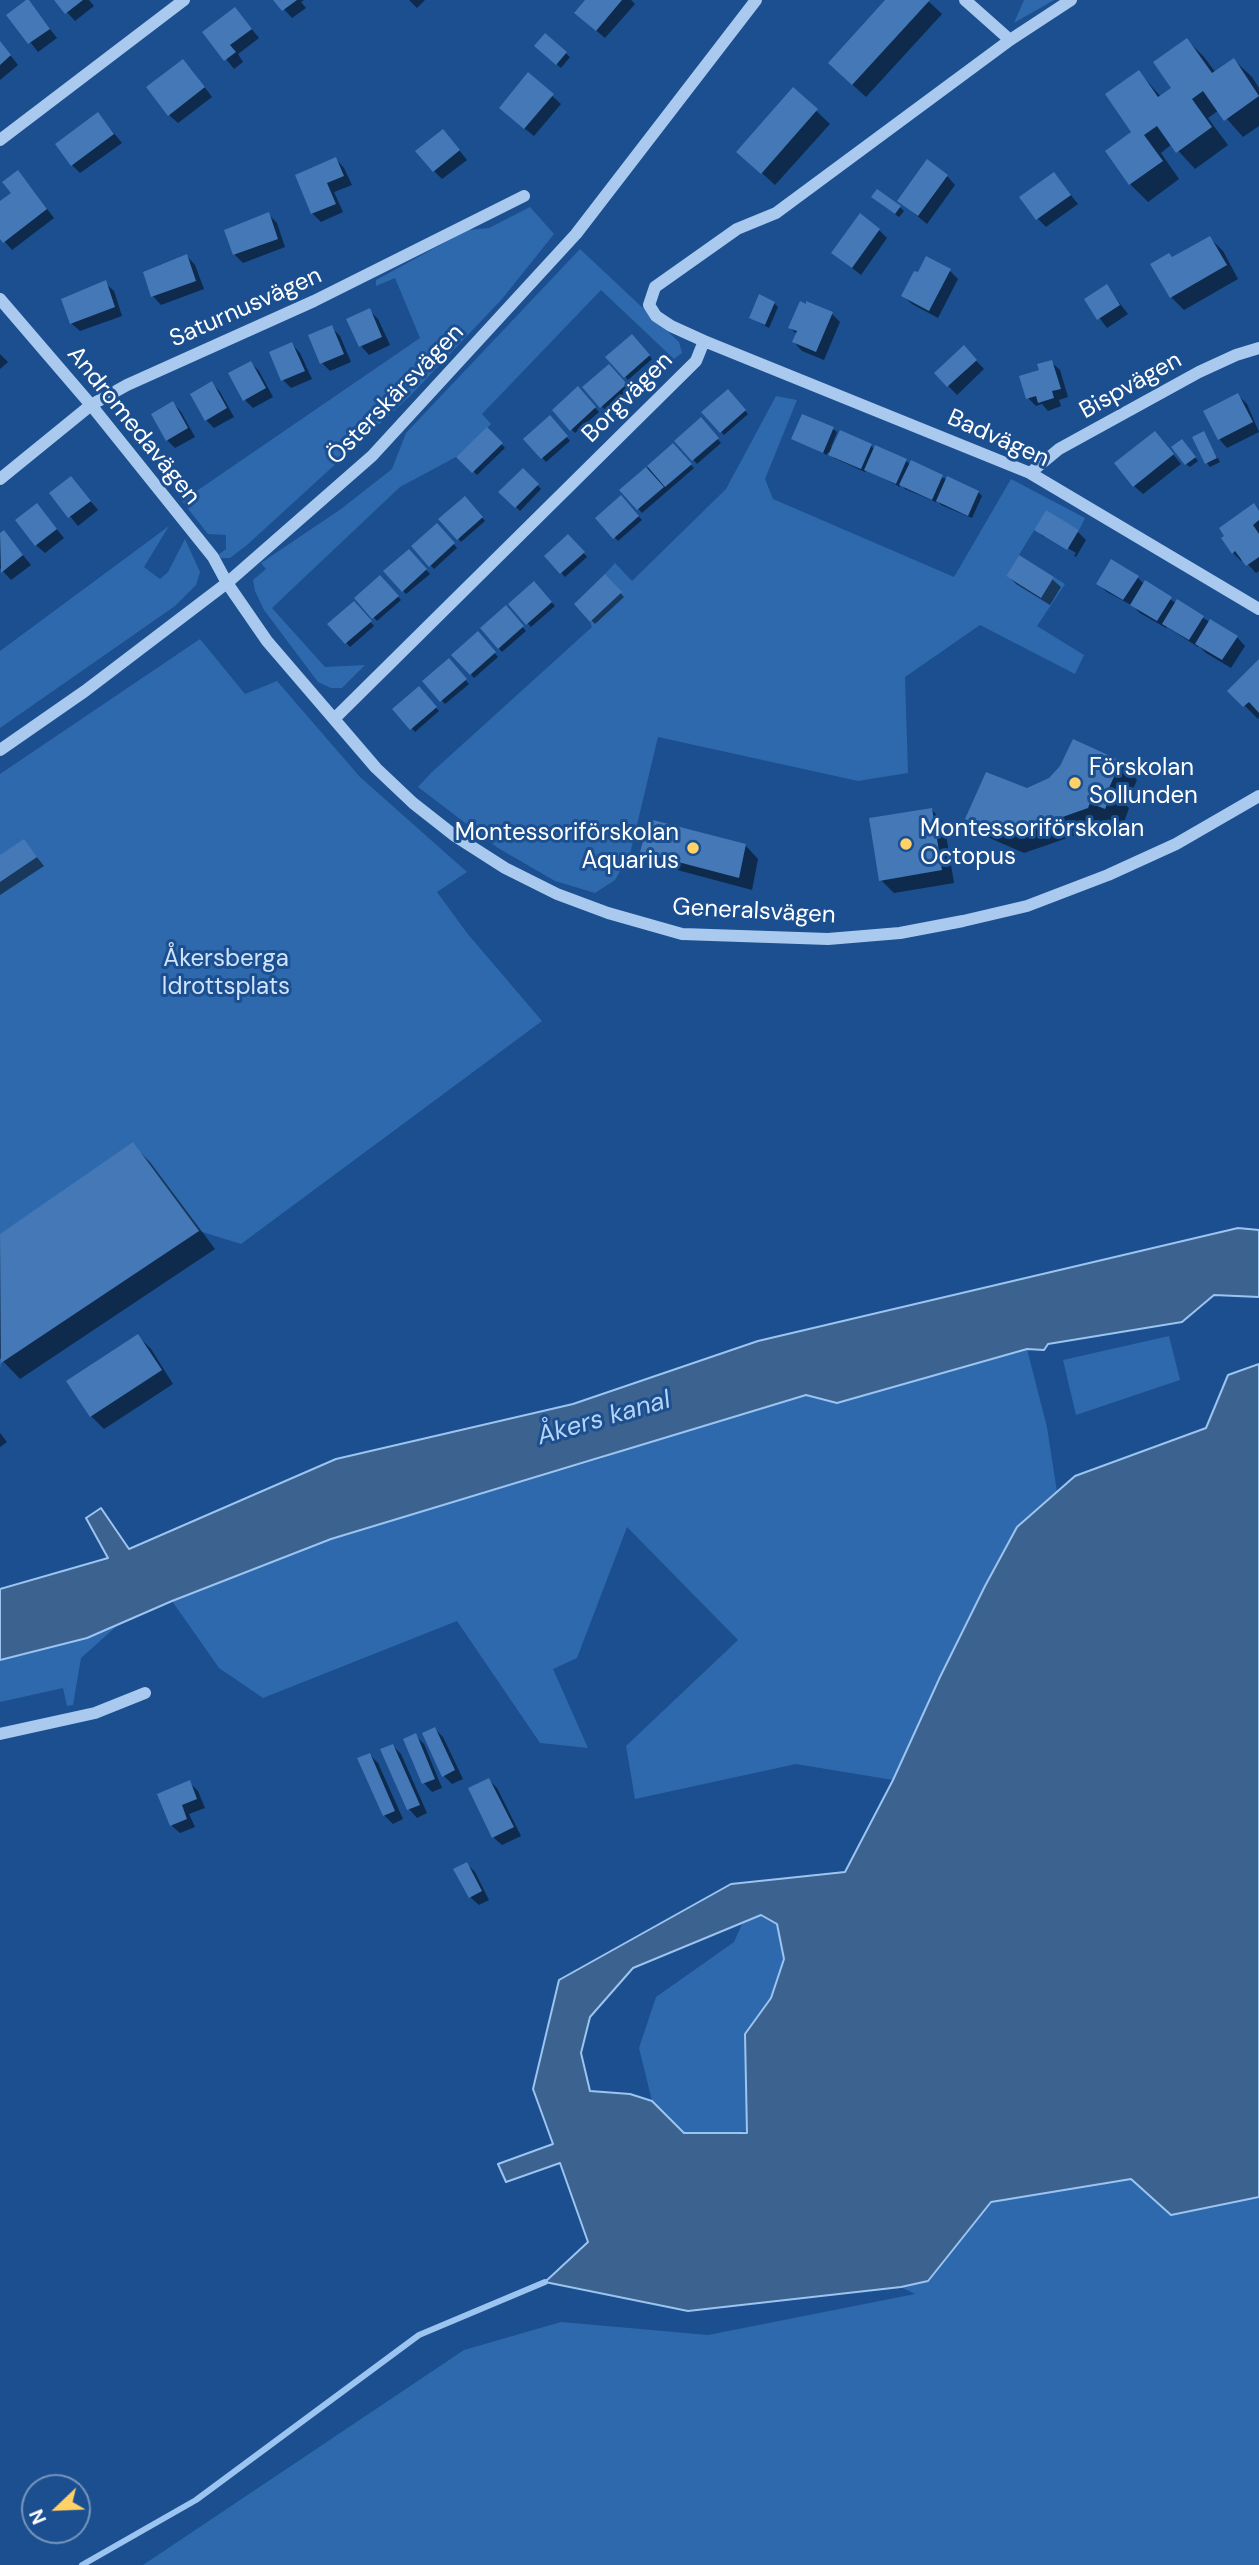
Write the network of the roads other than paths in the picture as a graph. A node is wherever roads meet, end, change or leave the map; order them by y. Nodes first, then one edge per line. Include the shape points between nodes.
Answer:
1 (184, 0) edge
2 (756, 0) edge
3 (965, 0) edge
4 (1071, 0) edge
5 (1010, 40) junction
6 (0, 140) edge
7 (524, 196) dead end
8 (0, 299) edge
9 (704, 341) junction
10 (1259, 348) edge
11 (91, 405) junction
12 (1030, 473) junction
13 (0, 479) edge
14 (227, 583) junction
15 (1259, 609) edge
16 (334, 719) junction
17 (0, 750) edge
18 (1259, 796) edge
19 (145, 1693) dead end
20 (0, 1734) edge

1 - 6 street
2 - 14 street, Österskärsvägen via 576,234 372,456
3 - 5 street
4 - 5 street, Borgvägen
5 - 9 street, Borgvägen via 776,213 737,229 654,287 649,305 656,316
7 - 11 street, Saturnusvägen via 314,302
8 - 11 street, Andromedavägen
9 - 12 street, Badvägen
9 - 16 street, Borgvägen via 696,361
10 - 12 street, Bispvägen via 1199,372 1059,449
11 - 13 street, Saturnusvägen
11 - 14 street, Andromedavägen via 213,558
12 - 15 street, Badvägen
14 - 16 street, Generalsvägen via 267,641
14 - 17 street, Österskärsvägen
16 - 18 street, Generalsvägen via 413,803 505,868 608,914 682,934 828,939 900,933 1027,906 1176,844
19 - 20 street via 95,1713

